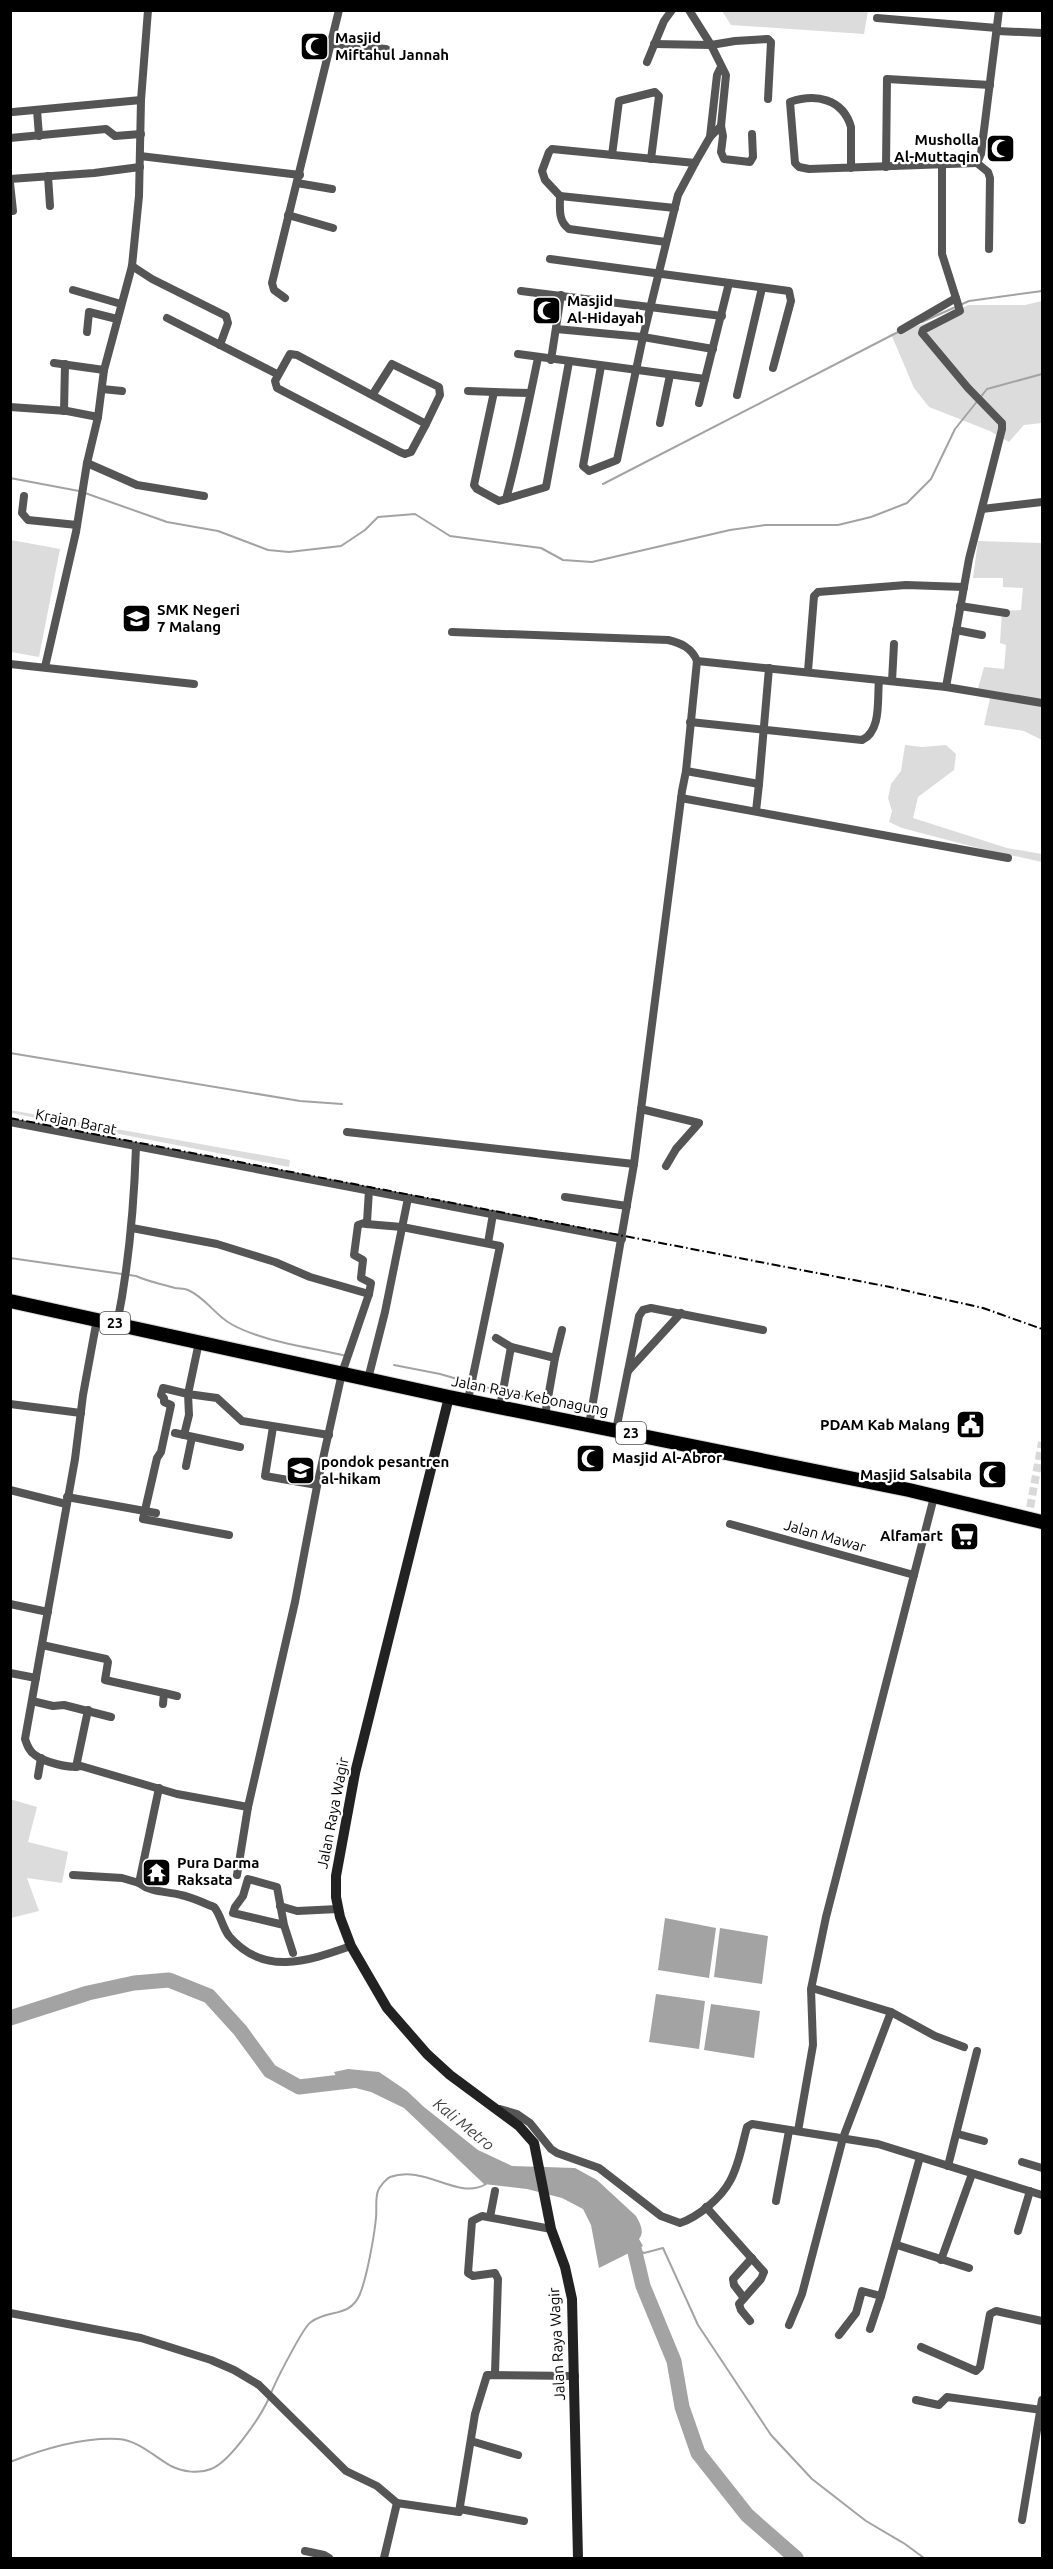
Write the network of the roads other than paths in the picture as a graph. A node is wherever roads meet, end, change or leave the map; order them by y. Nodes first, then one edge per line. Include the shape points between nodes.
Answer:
1 (148, 10) edge
2 (339, 10) edge
3 (672, 10) edge
4 (689, 10) edge
5 (999, 10) edge
6 (877, 18) dead end
7 (997, 29) junction
8 (1042, 33) edge
9 (332, 44) junction
10 (654, 44) junction
11 (711, 45) junction
12 (386, 49) dead end
13 (647, 62) dead end
14 (721, 67) junction
15 (990, 85) junction
16 (768, 99) dead end
17 (141, 100) junction
18 (36, 110) junction
19 (12, 112) dead end
20 (711, 123) junction
21 (721, 126) junction
22 (141, 134) junction
23 (752, 134) dead end
24 (39, 135) junction
25 (710, 137) junction
26 (10, 138) edge
27 (612, 155) junction
28 (140, 156) junction
29 (651, 159) junction
30 (695, 163) junction
31 (977, 163) junction
32 (942, 166) junction
33 (140, 167) junction
34 (886, 167) junction
35 (851, 168) junction
36 (48, 177) junction
37 (10, 178) edge
38 (299, 179) junction
39 (10, 183) edge
40 (332, 189) dead end
41 (560, 196) junction
42 (50, 206) dead end
43 (675, 208) junction
44 (13, 211) dead end
45 (288, 215) junction
46 (333, 228) dead end
47 (666, 243) junction
48 (988, 249) dead end
49 (550, 259) dead end
50 (132, 267) junction
51 (658, 273) junction
52 (129, 276) junction
53 (152, 279) junction
54 (729, 283) junction
55 (762, 288) junction
56 (73, 290) dead end
57 (521, 291) dead end
58 (561, 295) junction
59 (285, 298) dead end
60 (958, 303) junction
61 (121, 304) junction
62 (652, 306) junction
63 (722, 316) junction
64 (166, 318) dead end
65 (117, 319) junction
66 (556, 328) junction
67 (902, 330) dead end
68 (87, 332) dead end
69 (643, 337) junction
70 (220, 345) junction
71 (713, 349) junction
72 (519, 354) dead end
73 (538, 358) junction
74 (551, 360) junction
75 (568, 362) junction
76 (54, 363) dead end
77 (65, 364) junction
78 (601, 366) junction
79 (773, 368) dead end
80 (104, 370) junction
81 (636, 370) junction
82 (277, 374) junction
83 (670, 375) junction
84 (705, 379) junction
85 (102, 389) junction
86 (122, 391) dead end
87 (468, 392) dead end
88 (494, 392) junction
89 (530, 393) junction
90 (373, 394) junction
91 (737, 395) dead end
92 (699, 404) dead end
93 (10, 407) edge
94 (64, 411) junction
95 (98, 417) junction
96 (660, 423) dead end
97 (426, 424) junction
98 (87, 463) junction
99 (24, 496) dead end
100 (204, 496) dead end
101 (506, 499) junction
102 (1042, 502) edge
103 (982, 509) junction
104 (77, 525) junction
105 (964, 587) junction
106 (960, 606) junction
107 (1006, 613) dead end
108 (956, 630) junction
109 (452, 632) dead end
110 (982, 635) dead end
111 (894, 644) dead end
112 (697, 661) junction
113 (10, 664) edge
114 (45, 667) junction
115 (769, 668) junction
116 (808, 671) junction
117 (879, 680) junction
118 (892, 681) junction
119 (194, 684) dead end
120 (946, 687) junction
121 (1042, 702) edge
122 (690, 722) junction
123 (763, 729) junction
124 (686, 771) junction
125 (759, 784) junction
126 (681, 798) junction
127 (756, 811) junction
128 (1008, 858) dead end
129 (641, 1109) junction
130 (10, 1122) edge
131 (347, 1132) dead end
132 (136, 1147) junction
133 (634, 1164) junction
134 (666, 1166) dead end
135 (369, 1190) junction
136 (565, 1197) dead end
137 (408, 1198) junction
138 (627, 1206) junction
139 (493, 1214) junction
140 (366, 1224) junction
141 (402, 1227) junction
142 (132, 1228) junction
143 (622, 1239) junction
144 (488, 1243) junction
145 (369, 1294) junction
146 (10, 1301) edge
147 (681, 1313) junction
148 (97, 1319) junction
149 (117, 1324) junction
150 (562, 1330) dead end
151 (763, 1330) dead end
152 (496, 1338) dead end
153 (199, 1342) junction
154 (511, 1347) junction
155 (555, 1358) junction
156 (371, 1367) junction
157 (627, 1372) junction
158 (342, 1373) junction
159 (188, 1394) junction
160 (469, 1394) junction
161 (449, 1397) junction
162 (501, 1401) junction
163 (10, 1404) edge
164 (546, 1410) junction
165 (81, 1413) junction
166 (589, 1425) junction
167 (273, 1427) junction
168 (616, 1430) junction
169 (175, 1433) dead end
170 (329, 1435) junction
171 (188, 1436) junction
172 (240, 1447) dead end
173 (186, 1466) dead end
174 (317, 1485) junction
175 (10, 1490) edge
176 (934, 1497) junction
177 (67, 1501) junction
178 (144, 1511) junction
179 (156, 1513) dead end
180 (1042, 1522) edge
181 (729, 1524) dead end
182 (229, 1535) dead end
183 (914, 1575) junction
184 (10, 1604) edge
185 (48, 1612) junction
186 (42, 1645) junction
187 (10, 1673) edge
188 (36, 1678) junction
189 (164, 1693) junction
190 (177, 1696) dead end
191 (32, 1701) junction
192 (163, 1704) dead end
193 (88, 1710) junction
194 (111, 1718) dead end
195 (41, 1758) junction
196 (76, 1767) junction
197 (38, 1776) dead end
198 (159, 1788) junction
199 (248, 1807) junction
200 (73, 1875) dead end
201 (237, 1875) dead end
202 (139, 1883) junction
203 (280, 1906) junction
204 (338, 1909) junction
205 (297, 1911) junction
206 (283, 1921) junction
207 (351, 1946) junction
208 (293, 1953) dead end
209 (812, 1988) junction
210 (891, 2012) junction
211 (964, 2047) dead end
212 (977, 2055) dead end
213 (493, 2107) junction
214 (793, 2131) junction
215 (958, 2134) junction
216 (843, 2138) junction
217 (984, 2141) dead end
218 (920, 2157) junction
219 (1022, 2162) dead end
220 (948, 2166) junction
221 (1042, 2168) edge
222 (972, 2174) junction
223 (495, 2191) dead end
224 (1030, 2191) junction
225 (1042, 2195) edge
226 (776, 2200) dead end
227 (706, 2207) junction
228 (490, 2217) junction
229 (551, 2229) junction
230 (1018, 2231) dead end
231 (897, 2245) junction
232 (752, 2258) junction
233 (941, 2260) junction
234 (969, 2268) dead end
235 (881, 2296) junction
236 (744, 2298) junction
237 (10, 2313) edge
238 (750, 2321) dead end
239 (1042, 2321) edge
240 (789, 2325) dead end
241 (870, 2329) dead end
242 (839, 2335) dead end
243 (921, 2347) dead end
244 (495, 2373) junction
245 (575, 2376) junction
246 (916, 2400) dead end
247 (1042, 2400) edge
248 (1042, 2407) edge
249 (471, 2441) junction
250 (518, 2455) dead end
251 (397, 2503) junction
252 (460, 2509) junction
253 (1022, 2520) dead end
254 (524, 2521) dead end
255 (305, 2551) dead end
256 (329, 2559) edge
257 (384, 2559) edge
258 (578, 2559) edge

1 - 17 street
2 - 9 street
3 - 10 street
4 - 11 street
5 - 7 street
6 - 7 street
7 - 8 street
7 - 15 street
9 - 12 street
9 - 38 street
10 - 11 street
10 - 13 street
11 - 14 street
11 - 16 street via 770,40
14 - 20 street
14 - 21 street via 726,81
15 - 31 street
15 - 34 street via 887,79
17 - 18 street
17 - 22 street
18 - 19 street
18 - 24 street
20 - 21 street
20 - 25 street
21 - 23 street via 722,155 726,160 750,162
21 - 25 street
22 - 24 street via 115,136 106,129
22 - 28 street
24 - 26 street
25 - 30 street
27 - 29 street
27 - 29 street via 620,101 656,92 659,96
27 - 41 street via 552,149 542,171
28 - 33 street
28 - 38 street
29 - 30 street
30 - 43 street via 681,186
31 - 32 street
31 - 48 street via 990,178
32 - 34 street
32 - 60 street via 942,254
33 - 36 street
33 - 50 street
34 - 35 street
35 - 35 street via 809,169 795,163 790,103 827,99 835,103 849,121
36 - 37 street
36 - 42 street
38 - 40 street
38 - 45 street
39 - 44 street
41 - 43 street
41 - 47 street via 561,220 569,229
43 - 47 street
45 - 46 street
45 - 59 street via 272,283 274,290
47 - 51 street
49 - 51 street
50 - 52 street
50 - 53 street
51 - 54 street
51 - 62 street
52 - 53 street
52 - 61 street
53 - 70 street via 226,316 228,323
54 - 55 street
54 - 63 street
55 - 79 street via 784,289 791,294
55 - 91 street
56 - 61 street
57 - 58 street
58 - 62 street
58 - 66 street
60 - 67 street
60 - 103 street via 959,312 922,332 1002,423
61 - 65 street
62 - 63 street
62 - 69 street
63 - 71 street
64 - 70 street
65 - 68 street via 89,312
65 - 80 street
66 - 69 street
66 - 74 street
69 - 71 street
69 - 81 street
70 - 82 street
71 - 84 street
72 - 73 street
73 - 74 street
73 - 89 street
74 - 75 street
75 - 78 street
75 - 101 street via 546,487
76 - 77 street
77 - 80 street
77 - 94 street
78 - 81 street
78 - 81 street via 583,466 589,471 617,460
80 - 85 street
81 - 83 street
82 - 90 street via 287,356 293,354
82 - 97 street via 277,388 405,454 411,452
83 - 84 street
83 - 96 street
84 - 92 street
85 - 86 street
85 - 95 street
87 - 88 street
88 - 89 street
88 - 101 street via 474,484 499,501
89 - 101 street
90 - 97 street
90 - 97 street via 392,364 439,387 440,395
93 - 94 street
94 - 95 street
95 - 98 street
98 - 100 street via 137,485
98 - 104 street
99 - 104 street via 22,513 28,520
102 - 103 street
103 - 105 street
104 - 114 street
105 - 106 street
105 - 116 street via 906,585 818,592 814,596
106 - 107 street
106 - 108 street
108 - 110 street
108 - 120 street
109 - 112 street via 668,640 683,645
111 - 118 street
112 - 115 street
112 - 122 street
113 - 114 street
114 - 119 street
115 - 116 street
115 - 123 street
116 - 117 street
117 - 118 street
117 - 123 street via 874,728 865,739
118 - 120 street
120 - 121 street
122 - 123 street
122 - 124 street
123 - 125 street
124 - 125 street
124 - 126 street
125 - 127 street
126 - 127 street
126 - 129 street
127 - 128 street
129 - 133 street
129 - 134 street via 699,1123
130 - 132 street, Krajan Barat
131 - 133 street
132 - 135 street, Krajan Barat
132 - 142 street
133 - 138 street
135 - 137 street, Krajan Barat
135 - 140 street
136 - 138 street
137 - 139 street, Krajan Barat
137 - 141 street
138 - 143 street
139 - 143 street, Krajan Barat
139 - 144 street
140 - 141 street
140 - 145 street via 358,1225 354,1255 363,1260 361,1278 371,1283
141 - 144 street
141 - 156 street
142 - 145 street via 217,1244
142 - 149 street
143 - 166 street
144 - 160 street via 500,1246
145 - 158 street
146 - 148 highway, Jalan Raya Kebonagung / 23
147 - 151 street
147 - 157 street
147 - 157 street via 643,1310
148 - 149 highway, Jalan Raya Kebonagung / 23
148 - 165 street
149 - 153 highway, Jalan Raya Kebonagung / 23
150 - 155 street
152 - 154 street
153 - 158 highway, Jalan Raya Kebonagung / 23
153 - 159 street
154 - 155 street
154 - 162 street
155 - 164 street
156 - 158 highway, Jalan Raya Kebonagung / 23
156 - 161 highway, Jalan Raya Kebonagung / 23
157 - 168 street
158 - 170 street
159 - 167 street via 215,1397 242,1421
159 - 171 street
159 - 178 street via 162,1388 164,1402 171,1405
160 - 161 highway, Jalan Raya Kebonagung / 23
160 - 162 highway, Jalan Raya Kebonagung / 23
161 - 204 main road, Jalan Raya Wagir via 355,1773 336,1876
162 - 164 highway, Jalan Raya Kebonagung / 23
163 - 165 street
164 - 166 highway, Jalan Raya Kebonagung / 23
165 - 177 street
166 - 168 highway, Jalan Raya Kebonagung / 23
167 - 170 street
167 - 174 street via 265,1476
168 - 176 highway, Jalan Raya Kebonagung / 23
169 - 171 street
170 - 174 street
171 - 172 street
171 - 173 street
174 - 199 street via 295,1602
175 - 177 street
176 - 180 highway, Jalan Raya Kebonagung / 23
176 - 183 street
177 - 178 street
177 - 185 street
178 - 179 street
178 - 182 street via 145,1521
181 - 183 street, Jalan Mawar
183 - 209 street
184 - 185 street
185 - 186 street
186 - 188 street
186 - 189 street via 106,1659 106,1681
187 - 188 street
188 - 191 street
189 - 190 street
189 - 192 street
191 - 193 street
191 - 195 street via 25,1738 30,1750
193 - 194 street
193 - 196 street
195 - 196 street
195 - 197 street
196 - 198 street
198 - 199 street
198 - 202 street
199 - 201 street
200 - 202 street
202 - 207 street via 214,1907 228,1934 264,1959 298,1962
203 - 205 street
203 - 206 street
203 - 206 street via 277,1887 248,1879 233,1913
204 - 205 street
204 - 207 main road, Jalan Raya Wagir
205 - 206 street
206 - 208 street
207 - 213 main road, Jalan Raya Wagir via 378,1995 407,2032 461,2085
209 - 210 street
209 - 214 street via 813,2046
210 - 211 street
210 - 216 street
212 - 215 street
213 - 227 street via 518,2114 536,2129 550,2149 599,2168 661,2216 680,2223
213 - 229 main road, Jalan Raya Wagir via 534,2143
214 - 216 street
214 - 226 street
214 - 227 street via 749,2125 730,2182
215 - 217 street
215 - 220 street
216 - 218 street
216 - 240 street via 802,2294
218 - 220 street
218 - 231 street
219 - 221 street
220 - 222 street
222 - 224 street
222 - 233 street
223 - 228 street
224 - 225 street
224 - 230 street
227 - 232 street
228 - 229 street
228 - 244 street via 472,2221 467,2270 473,2277 498,2275
229 - 245 main road, Jalan Raya Wagir via 569,2282
231 - 233 street
231 - 235 street
232 - 236 street via 734,2279
232 - 236 street via 764,2276
233 - 234 street
235 - 241 street
235 - 242 street via 862,2291 854,2318
236 - 238 street via 740,2307
237 - 251 street via 141,2338 211,2360 259,2385 346,2471 377,2486
239 - 243 street via 996,2311 990,2314 976,2371
244 - 245 street
244 - 249 street via 486,2377
245 - 258 main road, Jalan Raya Wagir
246 - 248 street via 939,2406 947,2397
247 - 248 street
248 - 253 street
249 - 250 street
249 - 252 street
251 - 252 street via 458,2513
251 - 257 street
252 - 254 street
255 - 256 street

